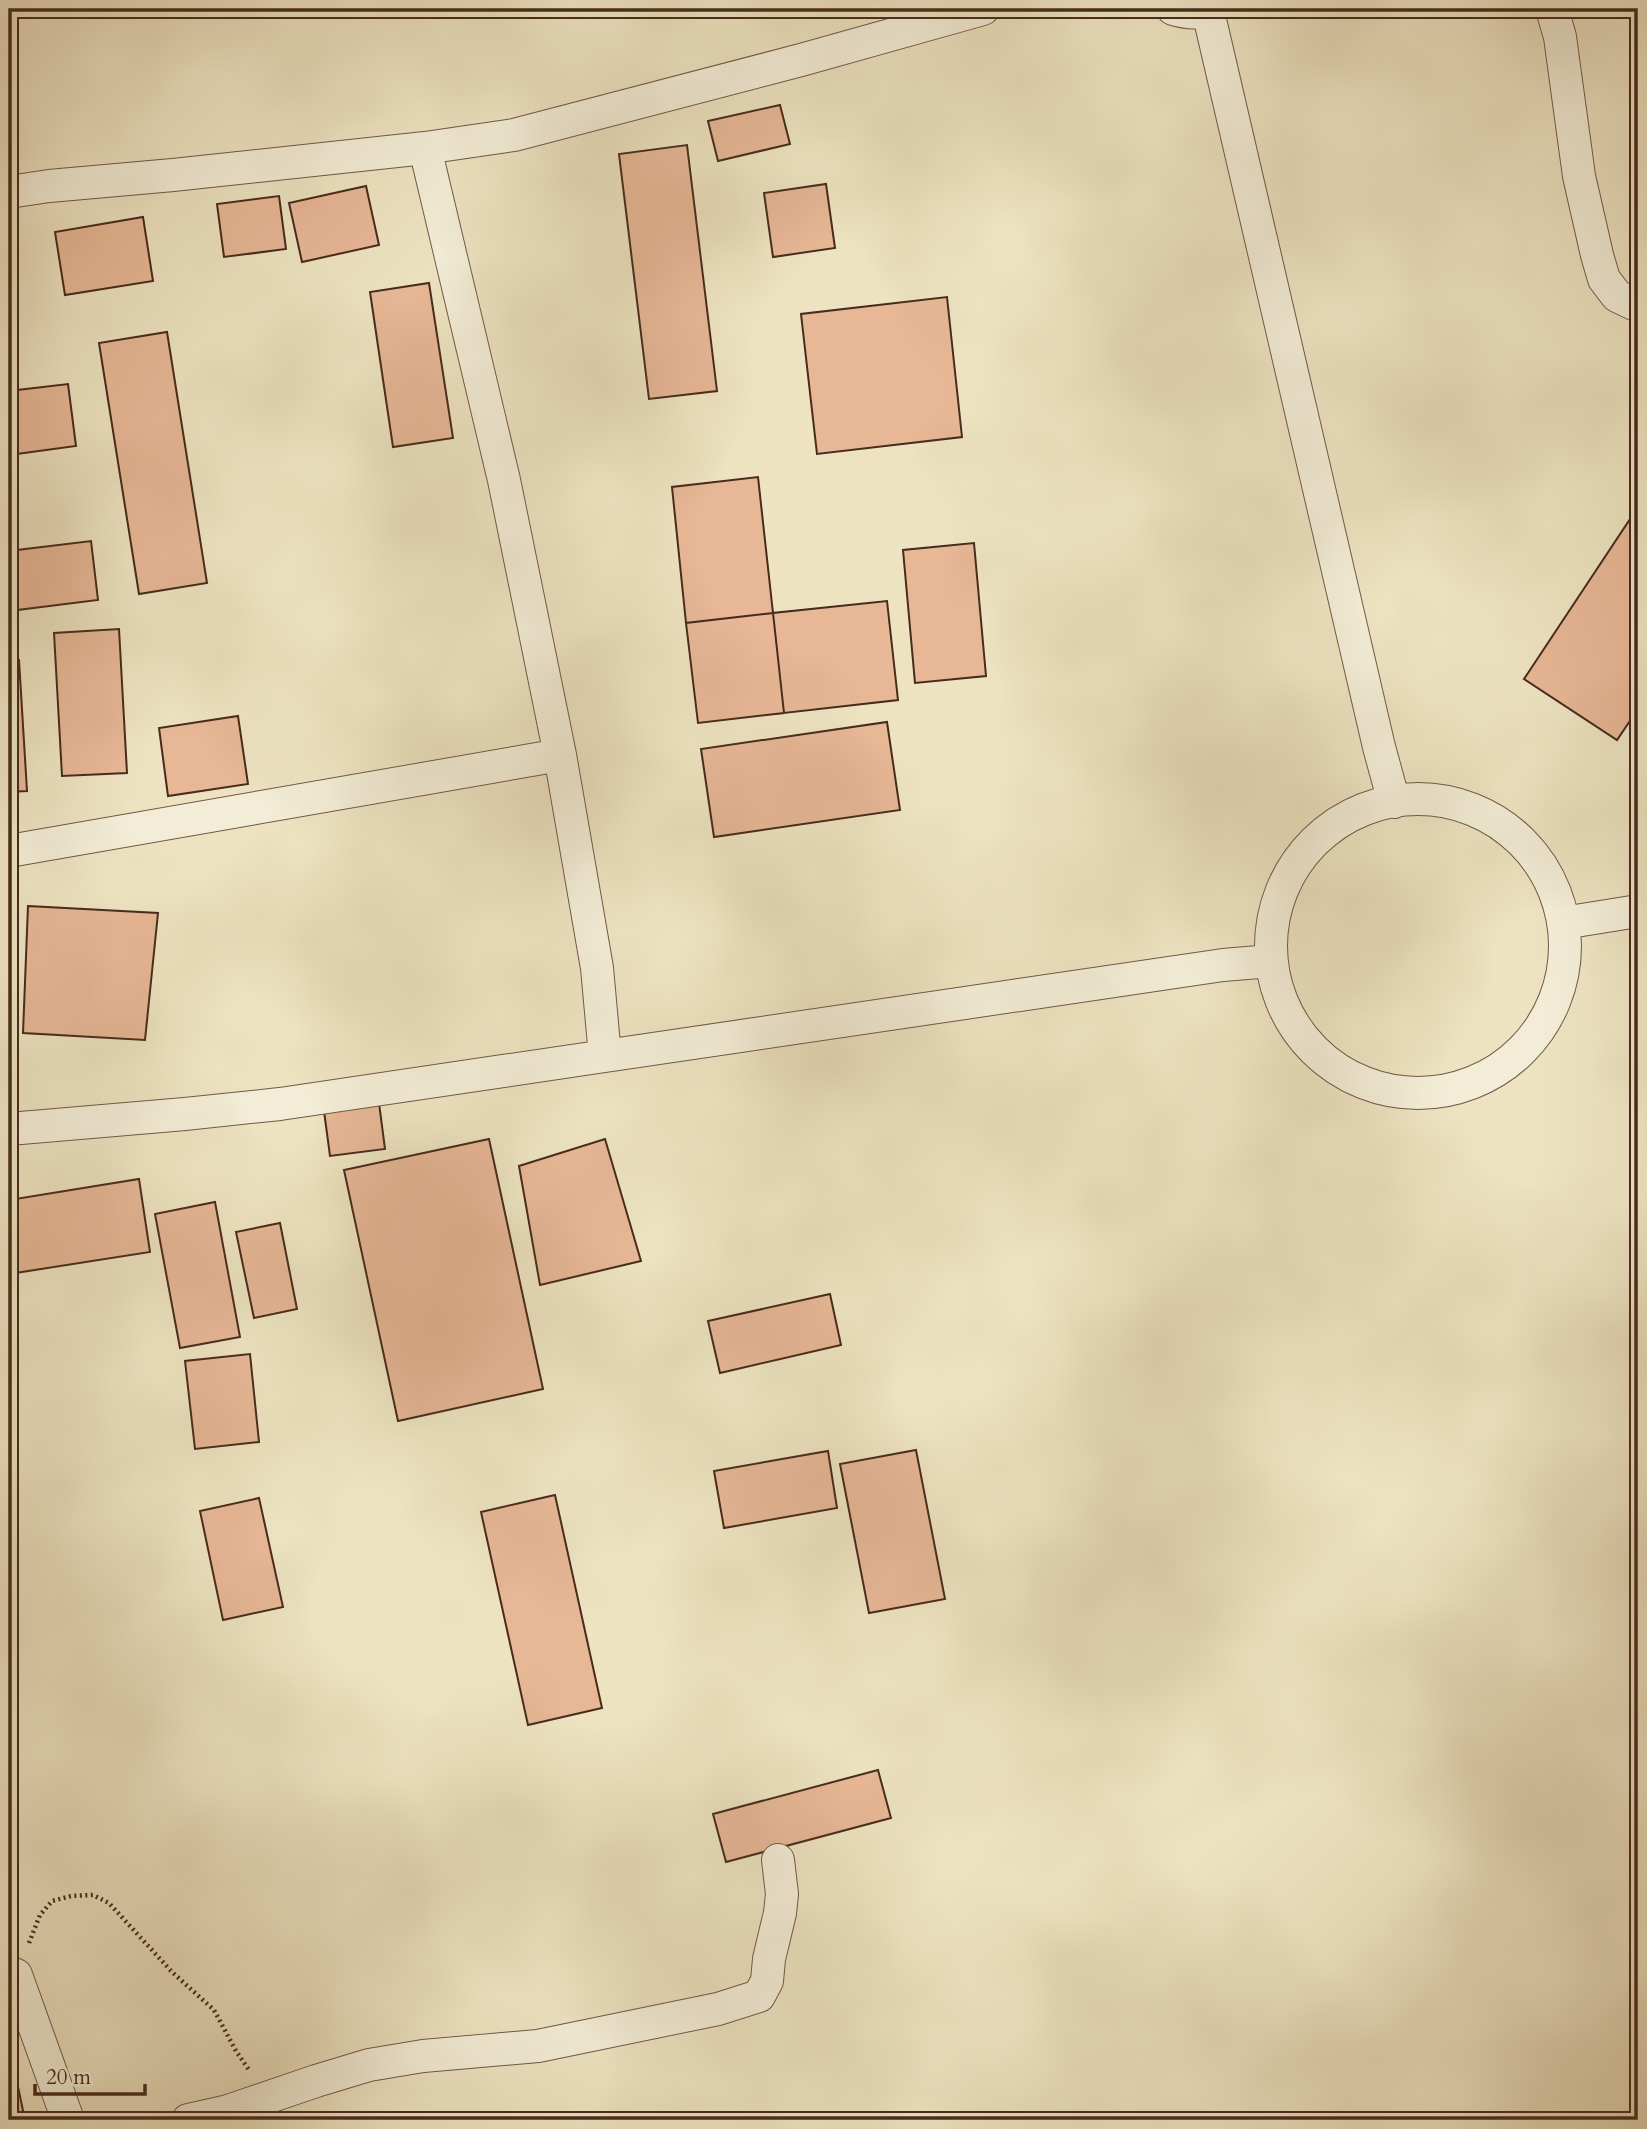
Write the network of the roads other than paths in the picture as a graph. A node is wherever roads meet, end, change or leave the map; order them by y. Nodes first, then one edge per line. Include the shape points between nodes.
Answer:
1 (983, 9) edge
2 (1173, 9) edge
3 (1552, 9) edge
4 (1210, 10) edge
5 (425, 148) junction
6 (9, 192) edge
7 (1638, 306) edge
8 (560, 755) junction
9 (1394, 802) junction
10 (9, 851) edge
11 (1638, 911) edge
12 (1563, 923) junction
13 (1271, 961) junction
14 (605, 1056) junction
15 (9, 1129) edge
16 (778, 1860) dead end
17 (13, 1973) edge
18 (68, 2120) edge
19 (188, 2120) edge

1 - 5 street via 514,135
2 - 4 street via 1184,13
3 - 7 street via 1597,255 1604,279 1617,296
4 - 9 street
5 - 6 street
5 - 8 street via 504,480
8 - 10 street
8 - 14 street via 597,968
9 - 12 street via 1423,799 1452,804 1505,827 1544,869 1557,895
9 - 13 street via 1340,822 1298,860 1274,912
11 - 12 street
12 - 13 street via 1562,980 1537,1032 1495,1071 1441,1092 1383,1089 1331,1066 1292,1024 1279,998
13 - 14 street
14 - 15 street via 280,1104
16 - 19 street via 781,1904 767,1981 759,1996 718,2009 538,2046 369,2066
17 - 18 street

